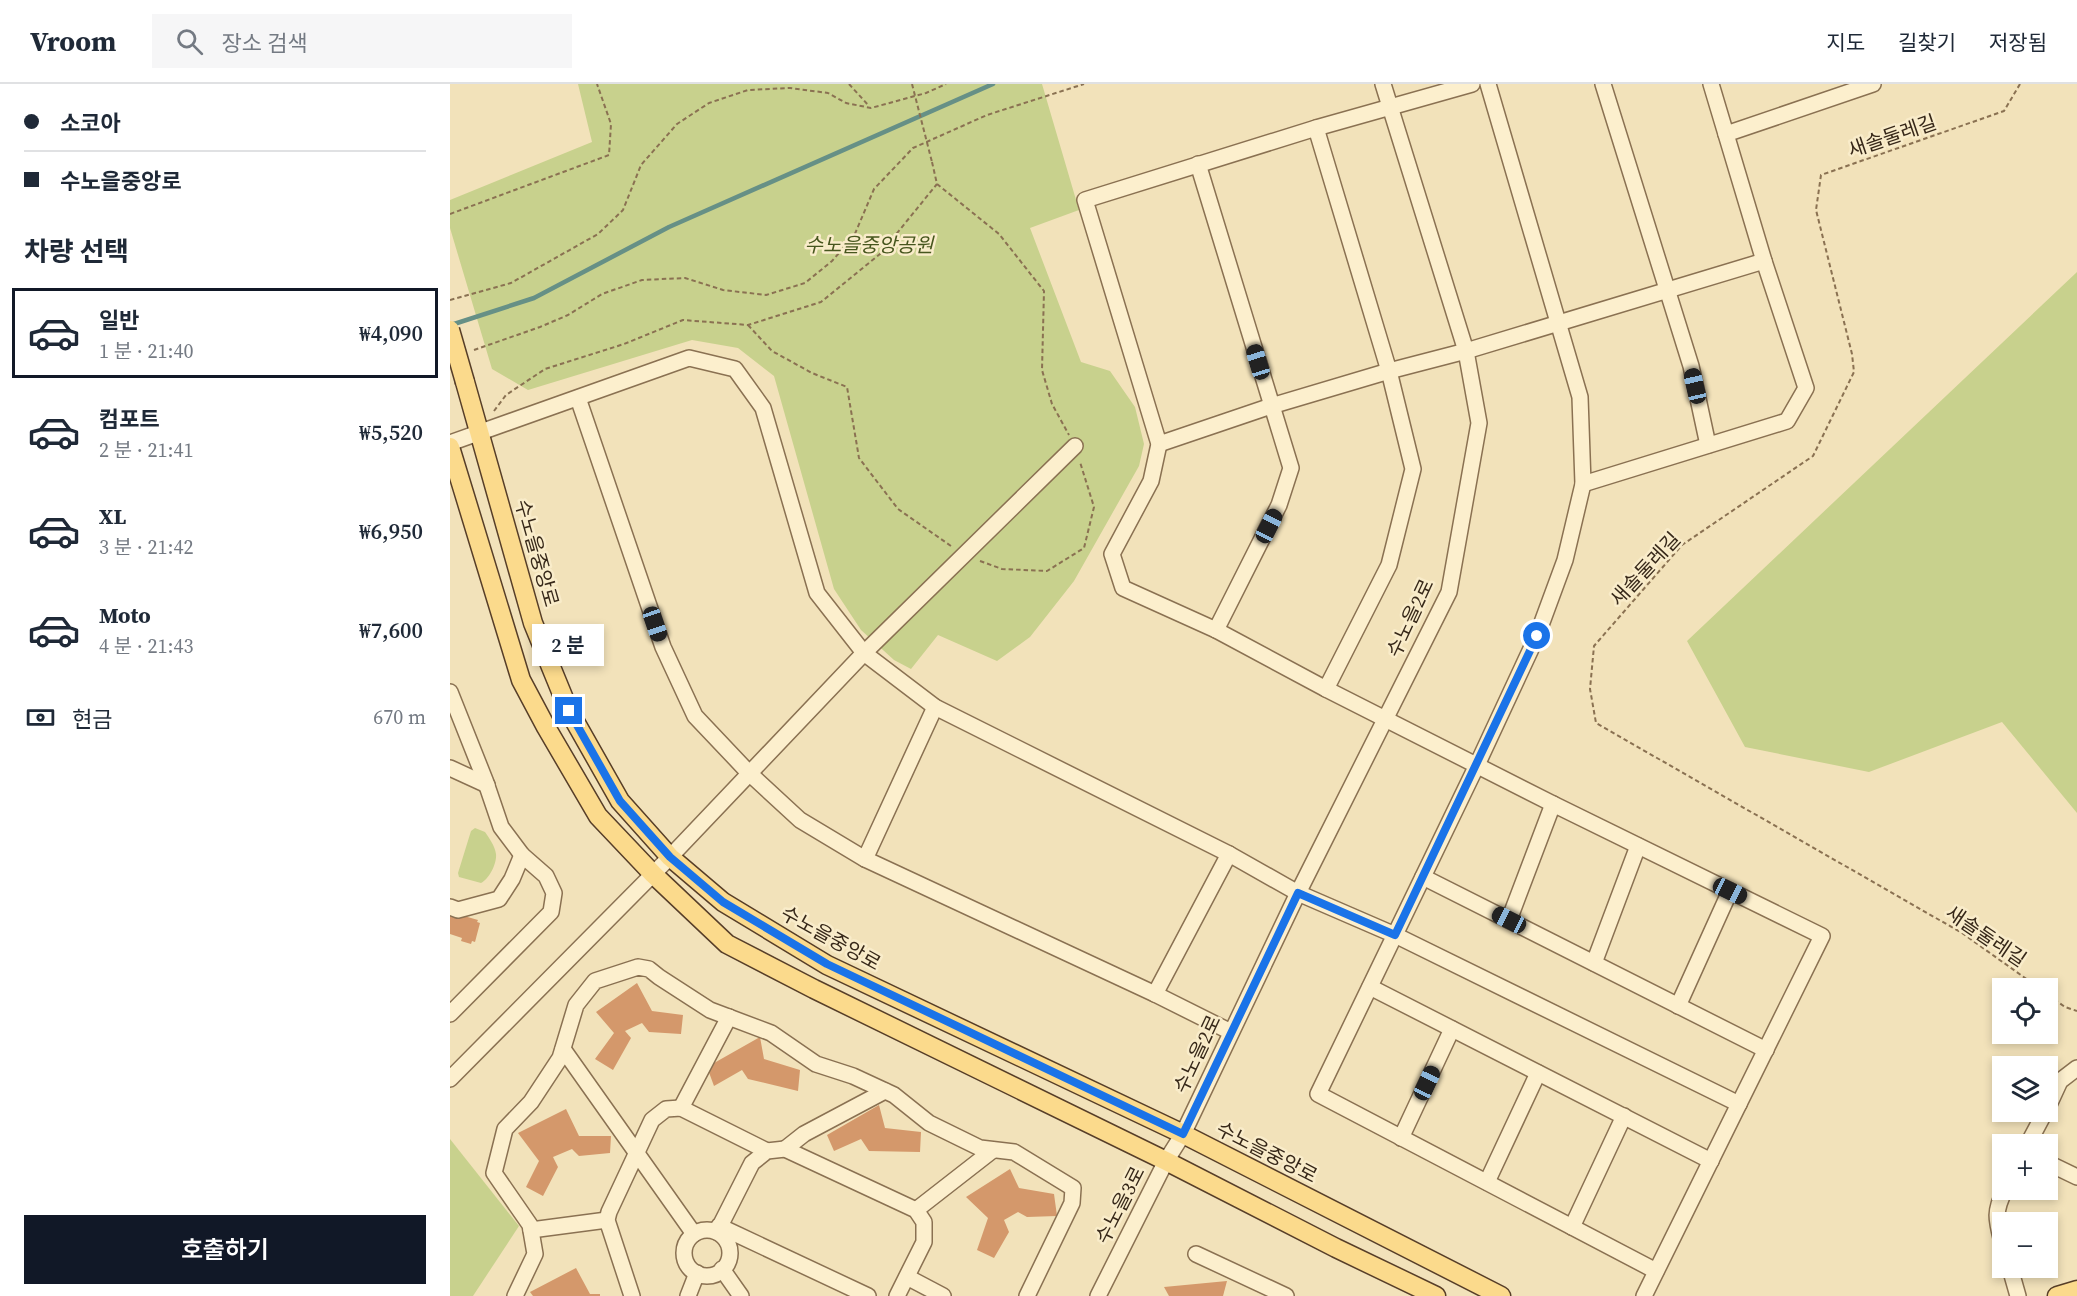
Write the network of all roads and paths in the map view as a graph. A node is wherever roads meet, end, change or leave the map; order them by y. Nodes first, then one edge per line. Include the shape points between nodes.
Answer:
1 (597, 84) edge
2 (849, 84) edge
3 (912, 84) edge
4 (946, 84) edge
5 (1084, 84) edge
6 (1383, 84) edge
7 (1472, 84) edge
8 (1488, 84) edge
9 (1603, 84) edge
10 (1711, 84) edge
11 (1873, 84) edge
12 (2020, 84) edge
13 (1390, 107) junction
14 (871, 108) junction
15 (1316, 128) junction
16 (1726, 134) junction
17 (1198, 164) junction
18 (937, 184) junction
19 (450, 214) edge
20 (1764, 261) junction
21 (1666, 291) junction
22 (450, 300) edge
23 (1560, 324) junction
24 (747, 325) junction
25 (450, 330) edge
26 (473, 351) dead end
27 (1467, 351) junction
28 (1389, 371) junction
29 (578, 398) junction
30 (1271, 406) junction
31 (480, 432) junction
32 (1159, 444) junction
33 (450, 445) edge
34 (1708, 445) junction
35 (1075, 446) junction
36 (1583, 484) junction
37 (964, 555) junction
38 (1216, 630) junction
39 (864, 653) junction
40 (1326, 689) junction
41 (450, 692) edge
42 (935, 707) junction
43 (1385, 718) junction
44 (1477, 765) junction
45 (450, 768) edge
46 (749, 773) junction
47 (487, 784) junction
48 (1553, 804) junction
49 (1638, 846) junction
50 (1229, 854) junction
51 (522, 855) junction
52 (670, 857) junction
53 (865, 859) junction
54 (653, 874) junction
55 (1423, 877) junction
56 (1730, 891) junction
57 (1298, 893) junction
58 (450, 907) edge
59 (1509, 920) junction
60 (1395, 935) junction
61 (1594, 963) junction
62 (2025, 978) edge
63 (1370, 987) junction
64 (1155, 994) junction
65 (2058, 1002) edge
66 (1678, 1006) junction
67 (2077, 1011) edge
68 (450, 1014) edge
69 (729, 1017) junction
70 (1452, 1029) junction
71 (1231, 1032) junction
72 (563, 1049) junction
73 (1766, 1050) junction
74 (2077, 1068) edge
75 (1538, 1073) junction
76 (450, 1079) edge
77 (2058, 1085) edge
78 (885, 1091) junction
79 (1739, 1104) junction
80 (681, 1108) junction
81 (1624, 1116) junction
82 (1183, 1134) junction
83 (1401, 1138) junction
84 (785, 1149) junction
85 (993, 1150) junction
86 (767, 1151) junction
87 (637, 1152) junction
88 (1166, 1161) junction
89 (1711, 1161) junction
90 (2058, 1168) edge
91 (2077, 1177) edge
92 (1487, 1182) junction
93 (916, 1210) junction
94 (607, 1220) junction
95 (1572, 1227) junction
96 (531, 1230) junction
97 (718, 1230) junction
98 (694, 1234) junction
99 (1196, 1254) dead end
100 (722, 1269) junction
101 (1656, 1271) junction
102 (697, 1274) junction
103 (907, 1277) junction
104 (2013, 1278) edge
105 (2077, 1290) edge
106 (515, 1296) edge
107 (632, 1296) edge
108 (688, 1296) edge
109 (741, 1296) edge
110 (868, 1296) edge
111 (897, 1296) edge
112 (943, 1296) edge
113 (1027, 1296) edge
114 (1098, 1296) edge
115 (1286, 1296) edge
116 (1436, 1296) edge
117 (1501, 1296) edge
118 (1644, 1296) edge
119 (2018, 1296) edge
120 (2057, 1296) edge

1 - 19 path via 611,124 609,155
2 - 14 path
3 - 18 path, bridge
4 - 14 path
5 - 26 path via 987,115 913,148 874,189 854,236 806,283 766,295 723,290 685,278 642,280 602,294 540,327
6 - 13 street, 수노을2로
7 - 13 street
8 - 23 street
9 - 21 street
10 - 16 street
11 - 16 street
12 - 62 path, 새솔둘레길 via 2004,111 1821,175 1816,210 1854,372 1813,456 1682,546 1594,646 1590,689 1596,723 1962,933
13 - 15 street
13 - 27 street, 수노을2로
14 - 22 path via 846,103 828,93 790,88 748,90 709,103 677,124 641,165 623,210 598,234 511,283
15 - 17 street
15 - 28 street
16 - 20 street
17 - 30 street
17 - 32 street via 1085,200
18 - 24 path via 879,254 821,302
18 - 35 path via 999,234 1044,291 1042,370 1052,404
20 - 21 street
20 - 34 street via 1806,388 1787,421
21 - 23 street
21 - 34 street via 1690,366
23 - 27 street
23 - 36 street via 1580,397
24 - 31 path via 683,320 545,369 506,395
24 - 37 path via 772,351 847,387 859,458 898,509
25 - 31 main road, 수노을중앙로, bridge
27 - 28 street
27 - 43 street, 수노을2로 via 1479,423 1449,592
28 - 30 street
28 - 40 street via 1413,469 1389,565
29 - 31 street
29 - 39 street via 689,358 735,369 763,408 818,593
29 - 46 street via 663,647 695,716
30 - 32 street
30 - 38 street via 1291,468 1279,505
31 - 33 street
31 - 52 main road, 수노을중앙로 via 533,623 569,711 620,801
32 - 38 street via 1151,481 1112,554 1123,588
33 - 54 main road via 521,680 598,816
34 - 36 street
35 - 37 street
35 - 37 path via 1094,507 1084,548 1047,571 1002,569
36 - 44 street via 1565,560 1537,636
37 - 39 street
38 - 40 street
39 - 42 street
39 - 46 street
40 - 43 street
41 - 47 street
42 - 50 street
42 - 53 street
43 - 44 street
43 - 57 street, 수노을2로
44 - 48 street
44 - 55 street
45 - 47 street
46 - 52 street
46 - 53 street via 800,820
47 - 51 street via 501,827
48 - 49 street
48 - 59 street
49 - 56 street
49 - 61 street
50 - 57 street
50 - 64 street
51 - 58 street via 499,899 458,910
51 - 68 street via 546,876 554,893 551,912
52 - 54 street
52 - 82 main road, 수노을중앙로 via 723,902 827,964
53 - 64 street
54 - 76 street
54 - 88 main road via 727,944
55 - 59 street
55 - 60 street
56 - 66 street
56 - 73 street via 1822,936
57 - 60 street
57 - 71 street, 수노을2로
59 - 61 street
60 - 63 street
60 - 79 street
61 - 66 street
63 - 70 street
63 - 83 street via 1318,1094
64 - 71 street
65 - 67 path
66 - 73 street
69 - 72 street via 710,1010 649,969 638,967 595,981 576,1005
69 - 78 street via 771,1033 816,1064
69 - 80 street
70 - 75 street
70 - 83 street
71 - 82 street, 수노을2로
72 - 87 street
72 - 96 street via 531,1102 505,1129 494,1173
73 - 79 street
74 - 77 street
75 - 81 street
75 - 92 street
78 - 84 street via 804,1134
78 - 85 street via 929,1123 980,1148
79 - 89 street
80 - 86 street
80 - 87 street via 666,1109 652,1120
81 - 89 street
81 - 95 street
82 - 88 street, 수노을3로
82 - 117 main road, 수노을중앙로
83 - 92 street
84 - 86 street
84 - 93 street
85 - 93 street
85 - 113 street via 1014,1152 1073,1188 1072,1203
86 - 97 street via 752,1163
87 - 94 street
87 - 98 street
88 - 114 street, 수노을3로
88 - 116 main road
89 - 101 street
90 - 91 street
92 - 95 street
93 - 103 street via 924,1222 924,1242
94 - 96 street
94 - 107 street
95 - 101 street
96 - 106 street via 535,1254
97 - 98 street
97 - 100 street via 729,1245 728,1260
97 - 110 street
98 - 102 street via 687,1242 684,1256
99 - 115 street
100 - 102 street via 712,1275
100 - 109 street
101 - 118 street
102 - 108 street
103 - 111 street
103 - 112 street
104 - 119 street
105 - 120 main road

